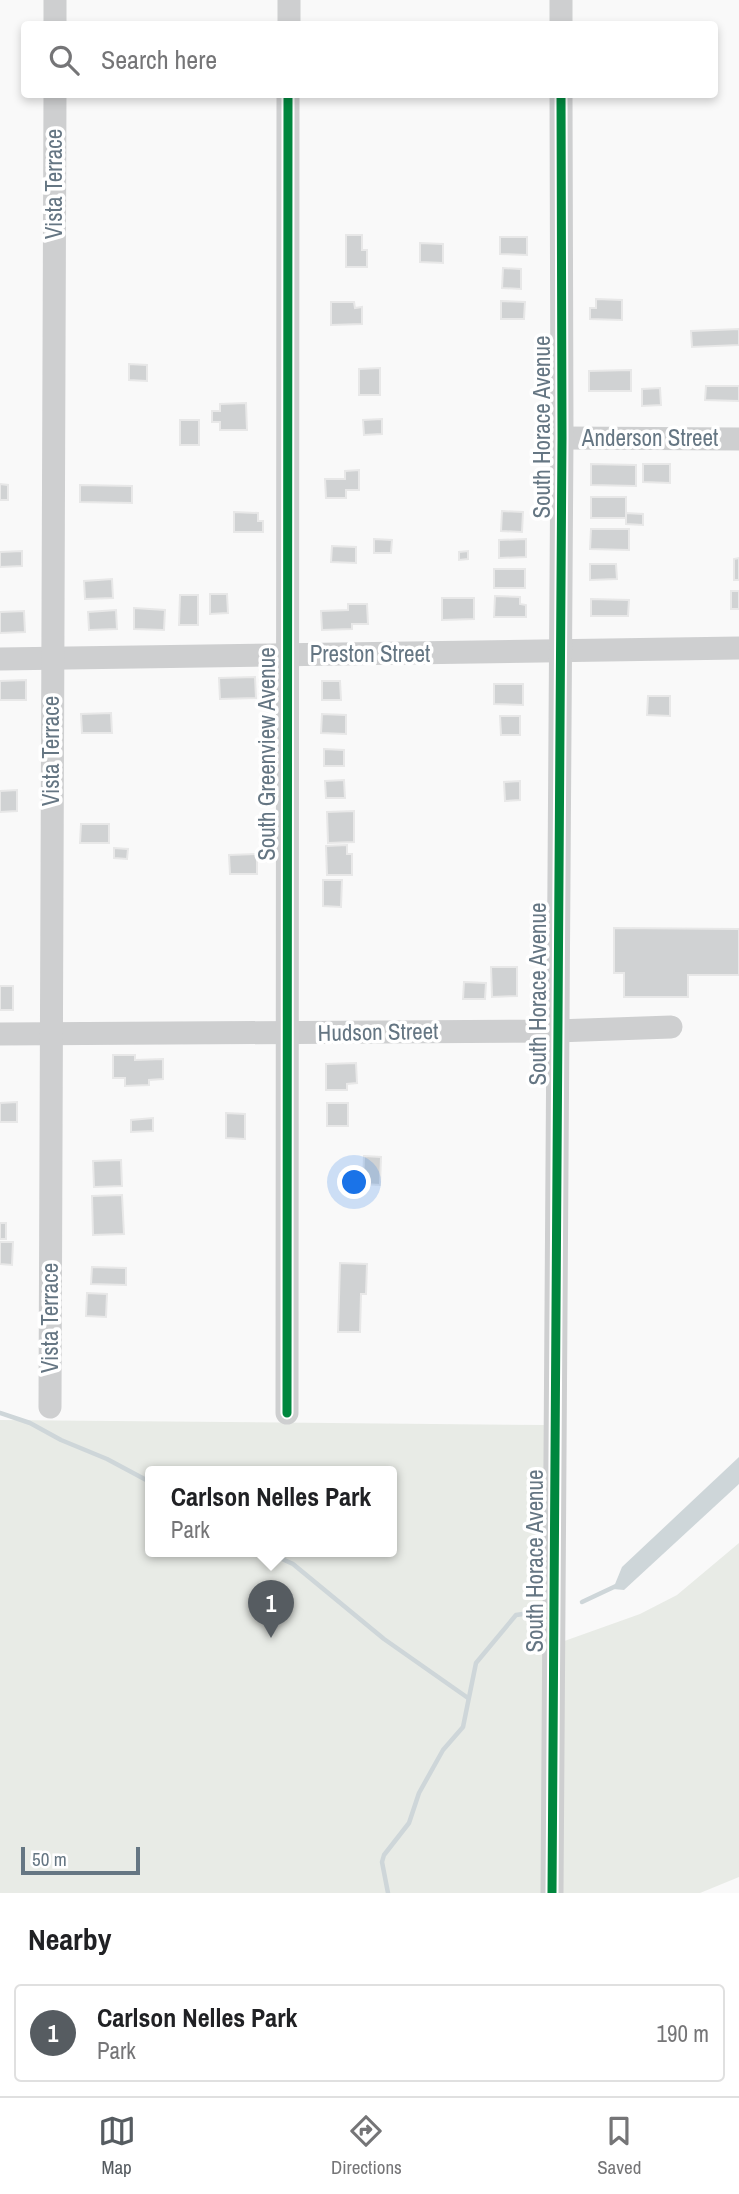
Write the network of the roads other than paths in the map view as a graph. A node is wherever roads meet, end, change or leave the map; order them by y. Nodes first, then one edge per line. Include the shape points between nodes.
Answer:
1 (55, 0) edge
2 (289, 0) edge
3 (561, 0) edge
4 (55, 21) edge
5 (289, 21) edge
6 (561, 21) edge
7 (55, 98) edge
8 (288, 98) edge
9 (561, 98) edge
10 (562, 438) junction
11 (739, 439) edge
12 (739, 648) edge
13 (560, 652) junction
14 (286, 654) junction
15 (51, 658) junction
16 (0, 659) edge
17 (671, 1027) dead end
18 (556, 1031) junction
19 (286, 1033) junction
20 (0, 1034) edge
21 (51, 1035) junction
22 (50, 1407) dead end
23 (287, 1413) dead end
24 (552, 1893) edge

1 - 4 street
2 - 5 street
3 - 6 street
7 - 15 street, Vista Terrace
8 - 14 street, South Greenview Avenue
9 - 10 street, South Horace Avenue
10 - 11 street, Anderson Street
10 - 13 street, South Horace Avenue
12 - 13 street, Preston Street
13 - 14 street, Preston Street
13 - 18 street, South Horace Avenue
14 - 15 street, Preston Street
14 - 19 street, South Greenview Avenue
15 - 16 street, Preston Street
15 - 21 street, Vista Terrace
17 - 18 street, Hudson Street
18 - 19 street, Hudson Street
18 - 24 street, South Horace Avenue
19 - 21 street, Hudson Street
19 - 23 street, South Greenview Avenue
20 - 21 street, Hudson Street
21 - 22 street, Vista Terrace

